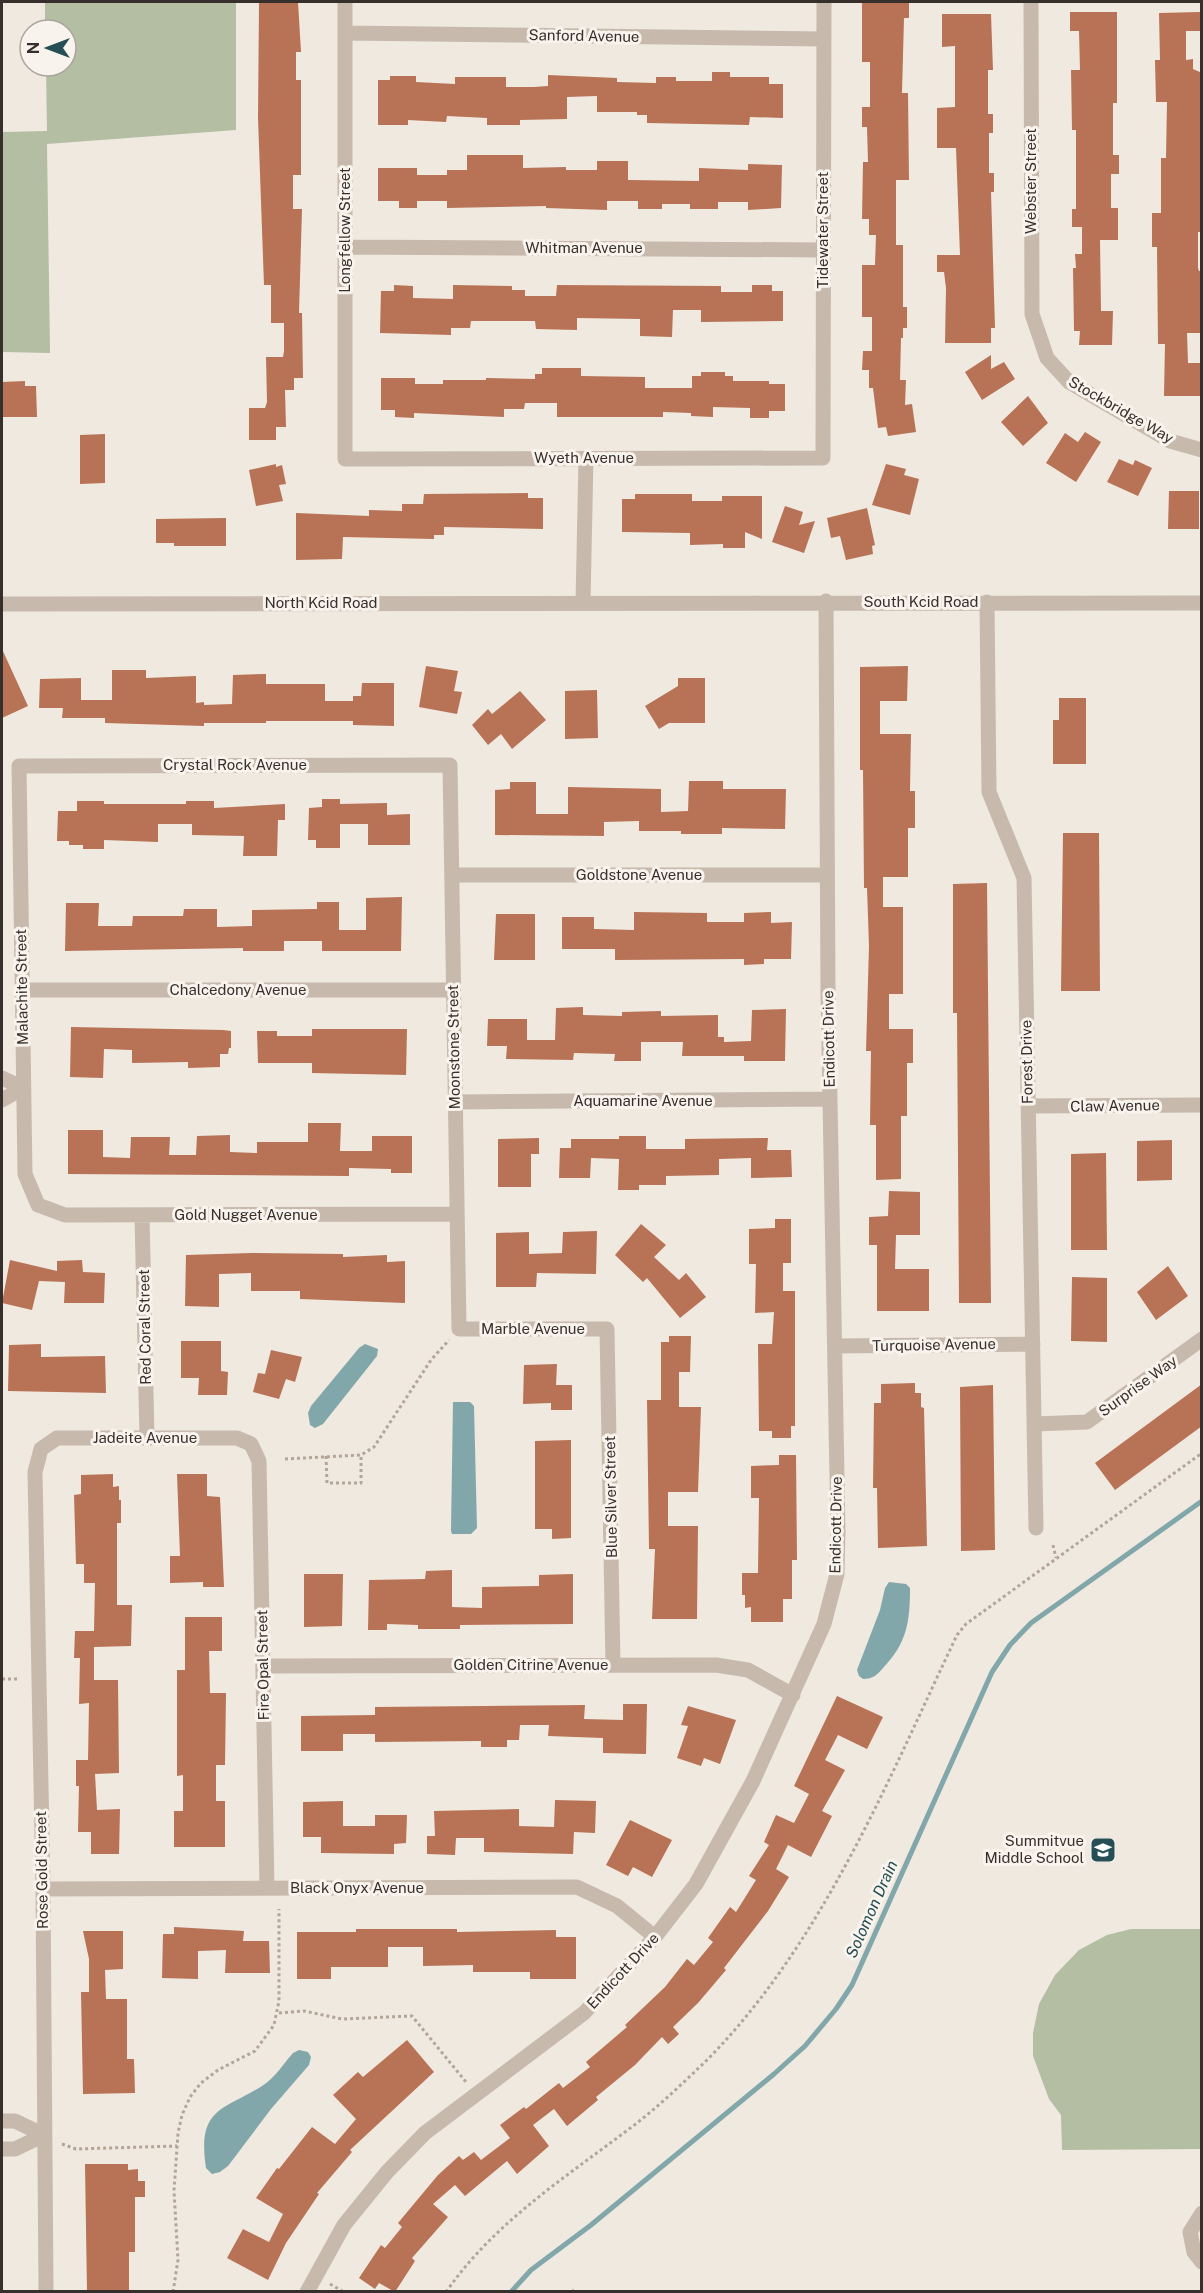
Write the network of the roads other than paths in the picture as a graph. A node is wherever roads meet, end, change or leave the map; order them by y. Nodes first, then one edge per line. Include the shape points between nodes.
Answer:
1 (345, 2) edge
2 (824, 2) edge
3 (1031, 2) edge
4 (345, 33) junction
5 (824, 39) junction
6 (345, 247) junction
7 (823, 250) junction
8 (1047, 358) joint
9 (1202, 450) edge
10 (586, 458) junction
11 (823, 458) joint
12 (345, 459) joint
13 (826, 601) junction
14 (987, 602) junction
15 (583, 603) junction
16 (640, 603) joint
17 (1202, 603) edge
18 (2, 604) edge
19 (450, 765) joint
20 (19, 766) joint
21 (452, 875) junction
22 (827, 875) junction
23 (22, 990) junction
24 (453, 990) junction
25 (2, 1078) edge
26 (23, 1088) junction
27 (830, 1099) junction
28 (2, 1100) edge
29 (455, 1102) junction
30 (1202, 1105) edge
31 (1028, 1107) junction
32 (38, 1205) joint
33 (457, 1214) junction
34 (142, 1215) junction
35 (459, 1329) joint
36 (607, 1329) joint
37 (1202, 1339) edge
38 (1033, 1344) junction
39 (834, 1346) junction
40 (1034, 1424) junction
41 (147, 1438) junction
42 (251, 1444) joint
43 (41, 1449) joint
44 (1036, 1528) dead end
45 (613, 1665) junction
46 (263, 1666) junction
47 (793, 1695) junction
48 (267, 1888) junction
49 (43, 1889) junction
50 (656, 1937) junction
51 (2, 2121) edge
52 (44, 2135) junction
53 (2, 2149) edge
54 (1202, 2213) edge
55 (1201, 2262) edge
56 (46, 2292) edge
57 (307, 2292) edge

1 - 4 street, Longfellow Street
2 - 5 street, Tidewater Street
3 - 8 street, Webster Street via 1032,314
4 - 5 street, Sanford Avenue
4 - 6 street, Longfellow Street
5 - 7 street, Tidewater Street
6 - 7 street, Whitman Avenue
6 - 12 street, Longfellow Street
7 - 11 street, Tidewater Street
8 - 9 street, Stockbridge Way via 1069,382 1170,441
10 - 11 street, Wyeth Avenue
10 - 12 street, Wyeth Avenue
10 - 15 street
13 - 14 street, South Kcid Road
13 - 16 street, South Kcid Road
13 - 22 street, Endicott Drive
14 - 17 street, South Kcid Road
14 - 31 street, Forest Drive via 989,792 1024,878
15 - 16 street, North Kcid Road
15 - 18 street, North Kcid Road
19 - 20 street, Crystal Rock Avenue
19 - 21 street, Moonstone Street
20 - 23 street, Malachite Street
21 - 22 street, Goldstone Avenue
21 - 24 street, Moonstone Street
22 - 27 street, Endicott Drive
23 - 24 street, Chalcedony Avenue
23 - 26 street, Malachite Street
24 - 29 street, Moonstone Street
25 - 26 street
26 - 28 street
26 - 32 street, Malachite Street via 25,1174
27 - 29 street, Aquamarine Avenue
27 - 39 street, Endicott Drive
29 - 33 street, Moonstone Street
30 - 31 street, Claw Avenue
31 - 38 street, Forest Drive
32 - 34 street, Gold Nugget Avenue via 65,1215
33 - 34 street, Gold Nugget Avenue
33 - 35 street, Moonstone Street
34 - 41 street, Red Coral Street
35 - 36 street, Marble Avenue
36 - 45 street, Blue Silver Street
37 - 40 street, Surprise Way via 1087,1422
38 - 39 street, Turquoise Avenue
38 - 40 street, Forest Drive
39 - 47 street, Endicott Drive via 837,1574 824,1624
40 - 44 street, Forest Drive
41 - 42 street, Jadeite Avenue via 237,1438
41 - 43 street, Jadeite Avenue via 57,1438
42 - 46 street, Fire Opal Street via 259,1461
43 - 49 street, Rose Gold Street via 35,1472
45 - 46 street, Golden Citrine Avenue
45 - 47 street, Golden Citrine Avenue via 716,1665 748,1670
46 - 48 street, Fire Opal Street
47 - 50 street, Endicott Drive via 753,1781 696,1884
48 - 49 street, Black Onyx Avenue
48 - 50 street, Black Onyx Avenue via 577,1887 616,1906
49 - 52 street, Rose Gold Street
50 - 57 street, Endicott Drive via 584,2013 425,2133 344,2225
51 - 52 street via 15,2121
52 - 53 street via 15,2149
52 - 56 street, Rose Gold Street
54 - 55 street via 1190,2232 1190,2242

